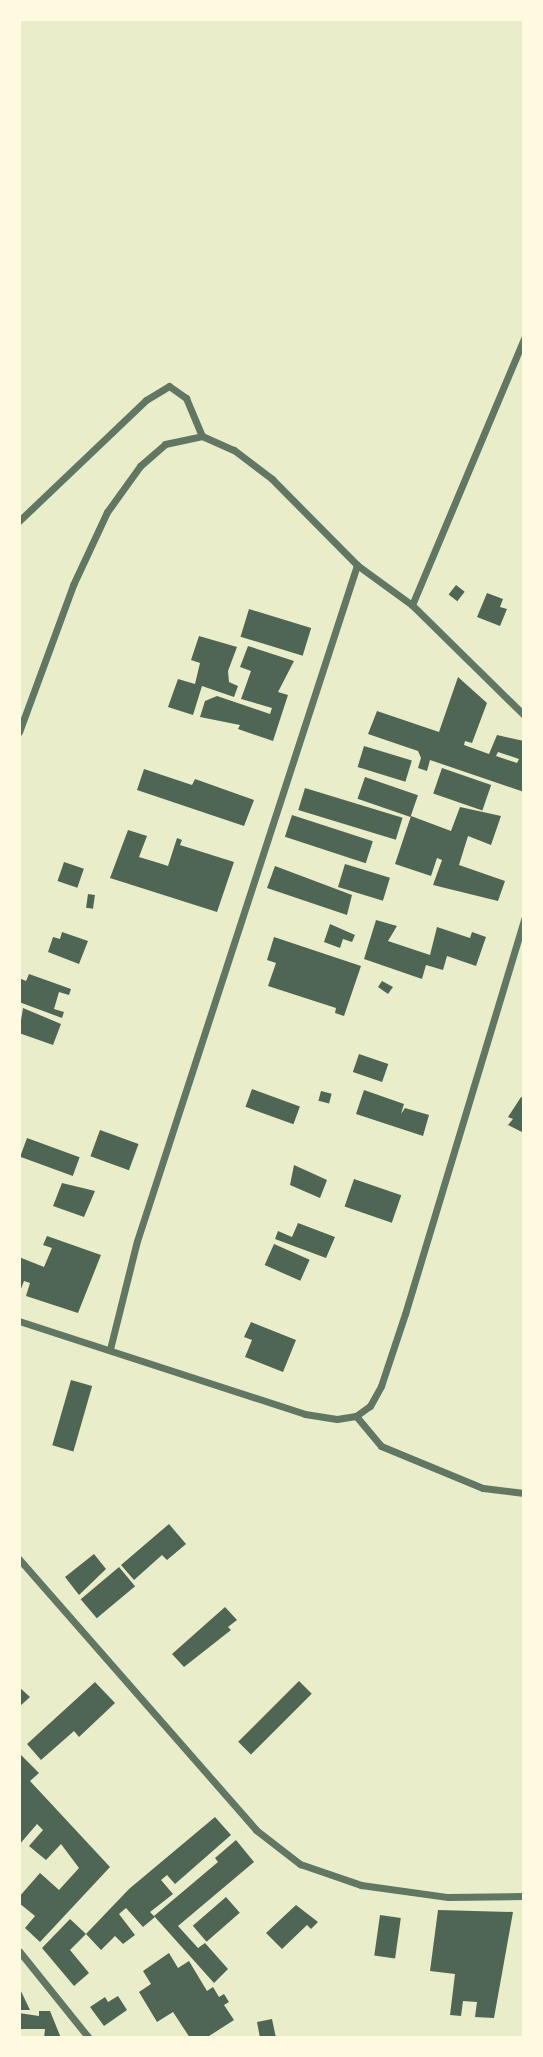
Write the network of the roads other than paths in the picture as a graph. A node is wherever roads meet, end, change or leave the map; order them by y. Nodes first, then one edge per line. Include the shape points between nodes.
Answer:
1 (524, 338) edge
2 (202, 436) junction
3 (19, 520) edge
4 (357, 565) junction
5 (412, 605) junction
6 (524, 715) edge
7 (19, 732) edge
8 (524, 919) edge
9 (19, 1321) edge
10 (110, 1349) junction
11 (356, 1416) junction
12 (524, 1493) edge
13 (19, 1559) edge
14 (524, 1896) edge
15 (19, 1951) edge
16 (89, 2038) edge

1 - 5 street
2 - 3 street via 186,398 169,386 146,400
2 - 4 street via 234,450 272,479
2 - 7 street via 165,444 140,466 107,512 73,585
4 - 5 street
4 - 10 street via 140,1229
5 - 6 street
8 - 11 street via 382,1386 370,1406
9 - 10 street
10 - 11 street via 305,1414 337,1419
11 - 12 street via 381,1446 483,1488
13 - 14 street via 256,1830 300,1864 361,1885 448,1896
15 - 16 street

